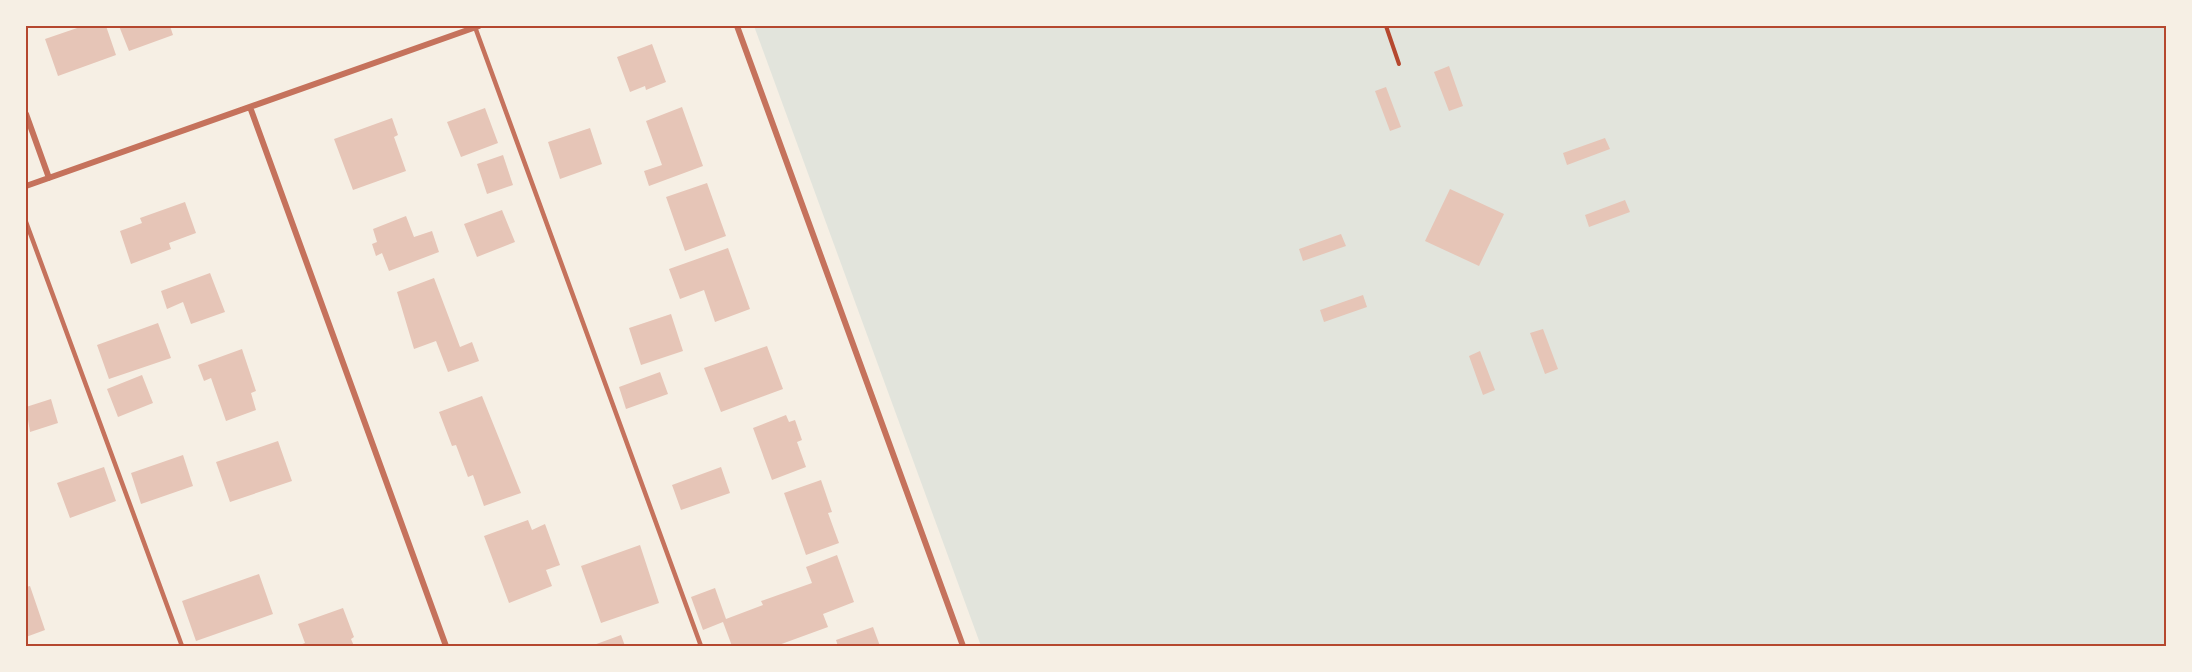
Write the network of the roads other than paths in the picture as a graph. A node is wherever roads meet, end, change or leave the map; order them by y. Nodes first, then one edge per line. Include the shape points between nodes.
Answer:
1 (477, 26) edge
2 (737, 26) edge
3 (250, 107) junction
4 (26, 114) edge
5 (49, 178) junction
6 (26, 186) edge
7 (26, 222) edge
8 (182, 646) edge
9 (446, 646) edge
10 (701, 646) edge
11 (963, 646) edge

1 - 3 street
1 - 10 lane
2 - 11 street
3 - 5 street
3 - 9 street
4 - 5 street
5 - 6 street
7 - 8 lane

